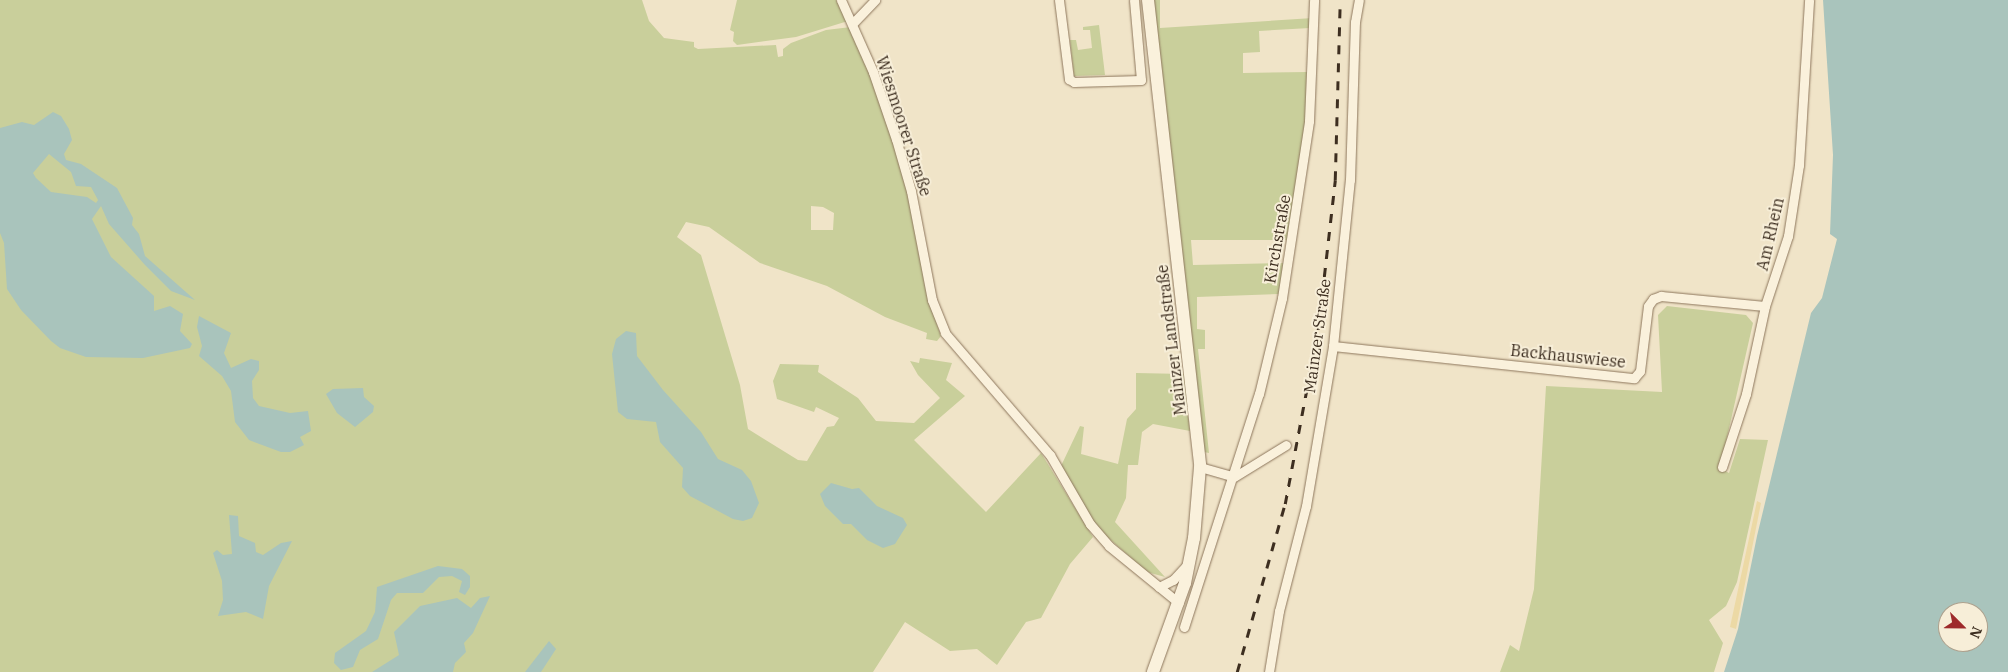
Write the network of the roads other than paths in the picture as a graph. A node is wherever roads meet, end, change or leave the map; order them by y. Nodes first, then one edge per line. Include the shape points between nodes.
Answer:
1 (841, 0) edge
2 (875, 0) edge
3 (1059, 0) edge
4 (1134, 0) edge
5 (1148, 0) edge
6 (1314, 0) edge
7 (1359, 0) edge
8 (1809, 0) edge
9 (853, 23) junction
10 (1765, 306) junction
11 (1333, 346) junction
12 (1286, 445) dead end
13 (1200, 467) junction
14 (1722, 467) dead end
15 (1234, 477) junction
16 (1190, 561) junction
17 (1159, 587) junction
18 (1180, 603) junction
19 (1184, 627) dead end
20 (1153, 672) edge
21 (1269, 672) edge

1 - 9 street, Wiesmoorer Straße
2 - 9 street
3 - 4 street via 1069,79 1141,80
5 - 13 main road, Mainzer Landstraße
6 - 15 street, Kirchstraße via 1308,121 1291,246 1270,357
7 - 11 street, Mainzer Straße via 1355,22 1350,180
8 - 10 street, Am Rhein via 1799,165 1778,271
9 - 17 street, Wiesmoorer Straße via 903,162 935,310 957,349 1050,455 1090,524 1109,546
10 - 11 street, Backhauswiese via 1661,296 1652,298 1648,306 1640,371 1634,378
10 - 14 street, Am Rhein via 1746,394
11 - 21 street, Mainzer Straße via 1306,506 1279,611
12 - 15 street
13 - 15 street
13 - 16 main road, Mainzer Landstraße
15 - 19 street, Kirchstraße
16 - 17 street via 1173,580
16 - 18 main road, Mainzer Landstraße
17 - 18 street, Wiesmoorer Straße
18 - 20 main road, Mainzer Landstraße

